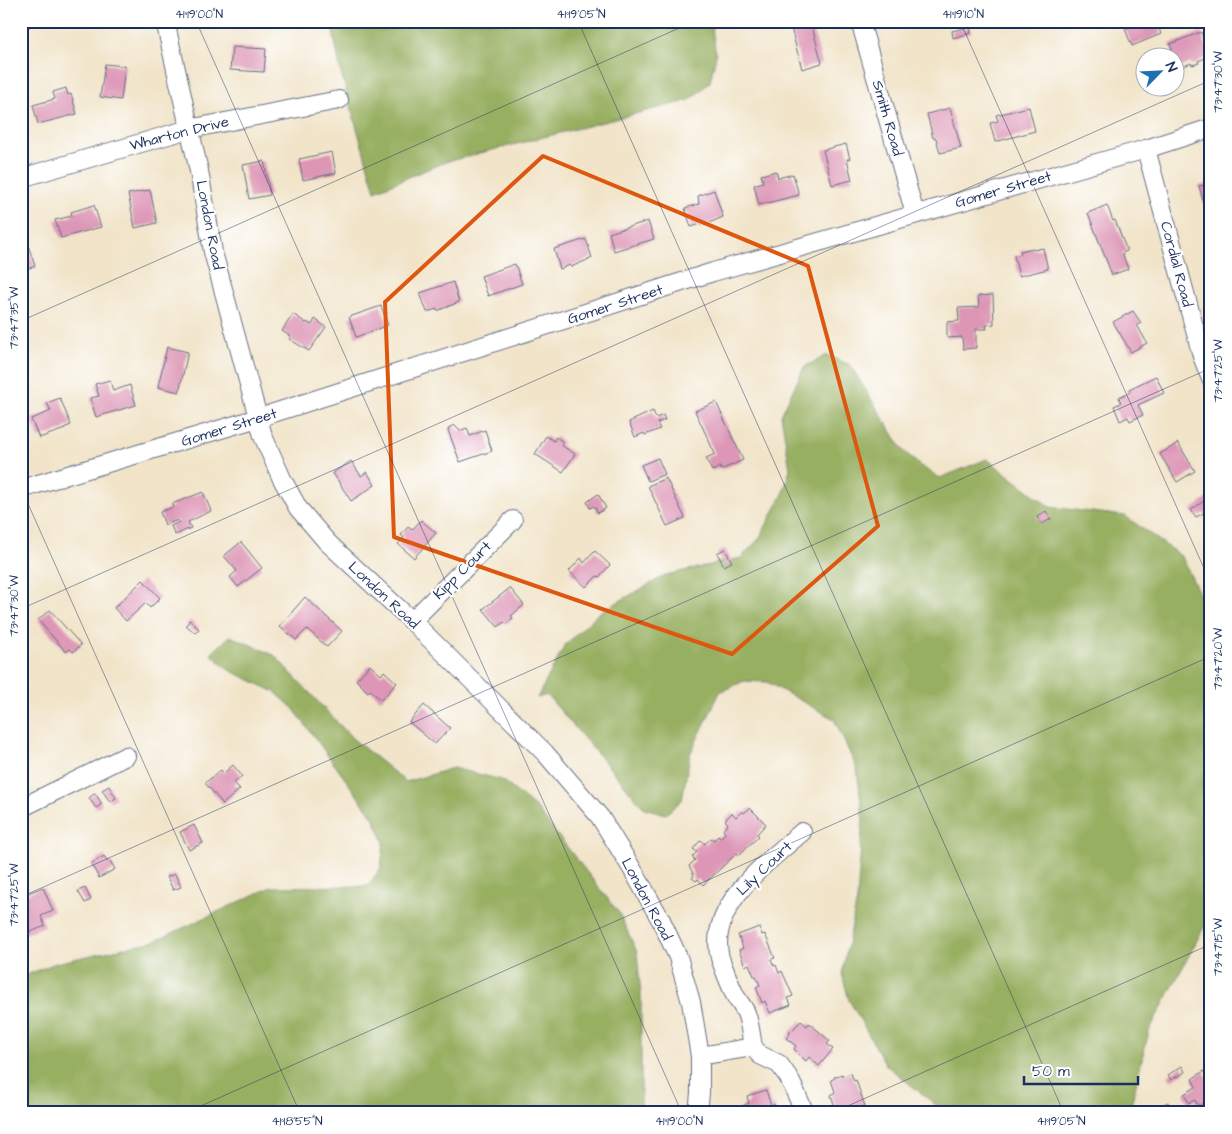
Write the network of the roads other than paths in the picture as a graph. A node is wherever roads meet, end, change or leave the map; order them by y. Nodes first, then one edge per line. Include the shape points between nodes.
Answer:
1 (165, 21) edge
2 (860, 21) edge
3 (339, 100) dead end
4 (1211, 128) edge
5 (189, 129) junction
6 (1146, 149) junction
7 (21, 178) edge
8 (915, 214) junction
9 (1207, 355) edge
10 (1211, 379) edge
11 (258, 418) junction
12 (21, 489) edge
13 (513, 520) dead end
14 (412, 621) junction
15 (126, 756) dead end
16 (21, 808) edge
17 (802, 832) dead end
18 (753, 1047) junction
19 (700, 1056) junction
20 (698, 1113) edge
21 (805, 1113) edge

1 - 5 street, London Road
2 - 8 street, Smith Road
3 - 5 street, Wharton Drive
4 - 6 street, Gomer Street
5 - 7 street, Wharton Drive
5 - 11 street, London Road via 213,252
6 - 8 street, Gomer Street
6 - 9 street, Cordial Road
8 - 11 street, Gomer Street via 713,272
9 - 10 street, Cordial Road
11 - 12 street, Gomer Street
11 - 14 street, London Road via 278,470 298,508 327,542
13 - 14 street, Kipp Court
14 - 19 street, London Road via 545,753 600,817 632,867 678,957 691,1002
15 - 16 street
17 - 18 street, Lily Court via 749,879 722,919 720,956 734,994 746,1014
18 - 19 street
18 - 21 street via 760,1055 779,1064
19 - 20 street, London Road

